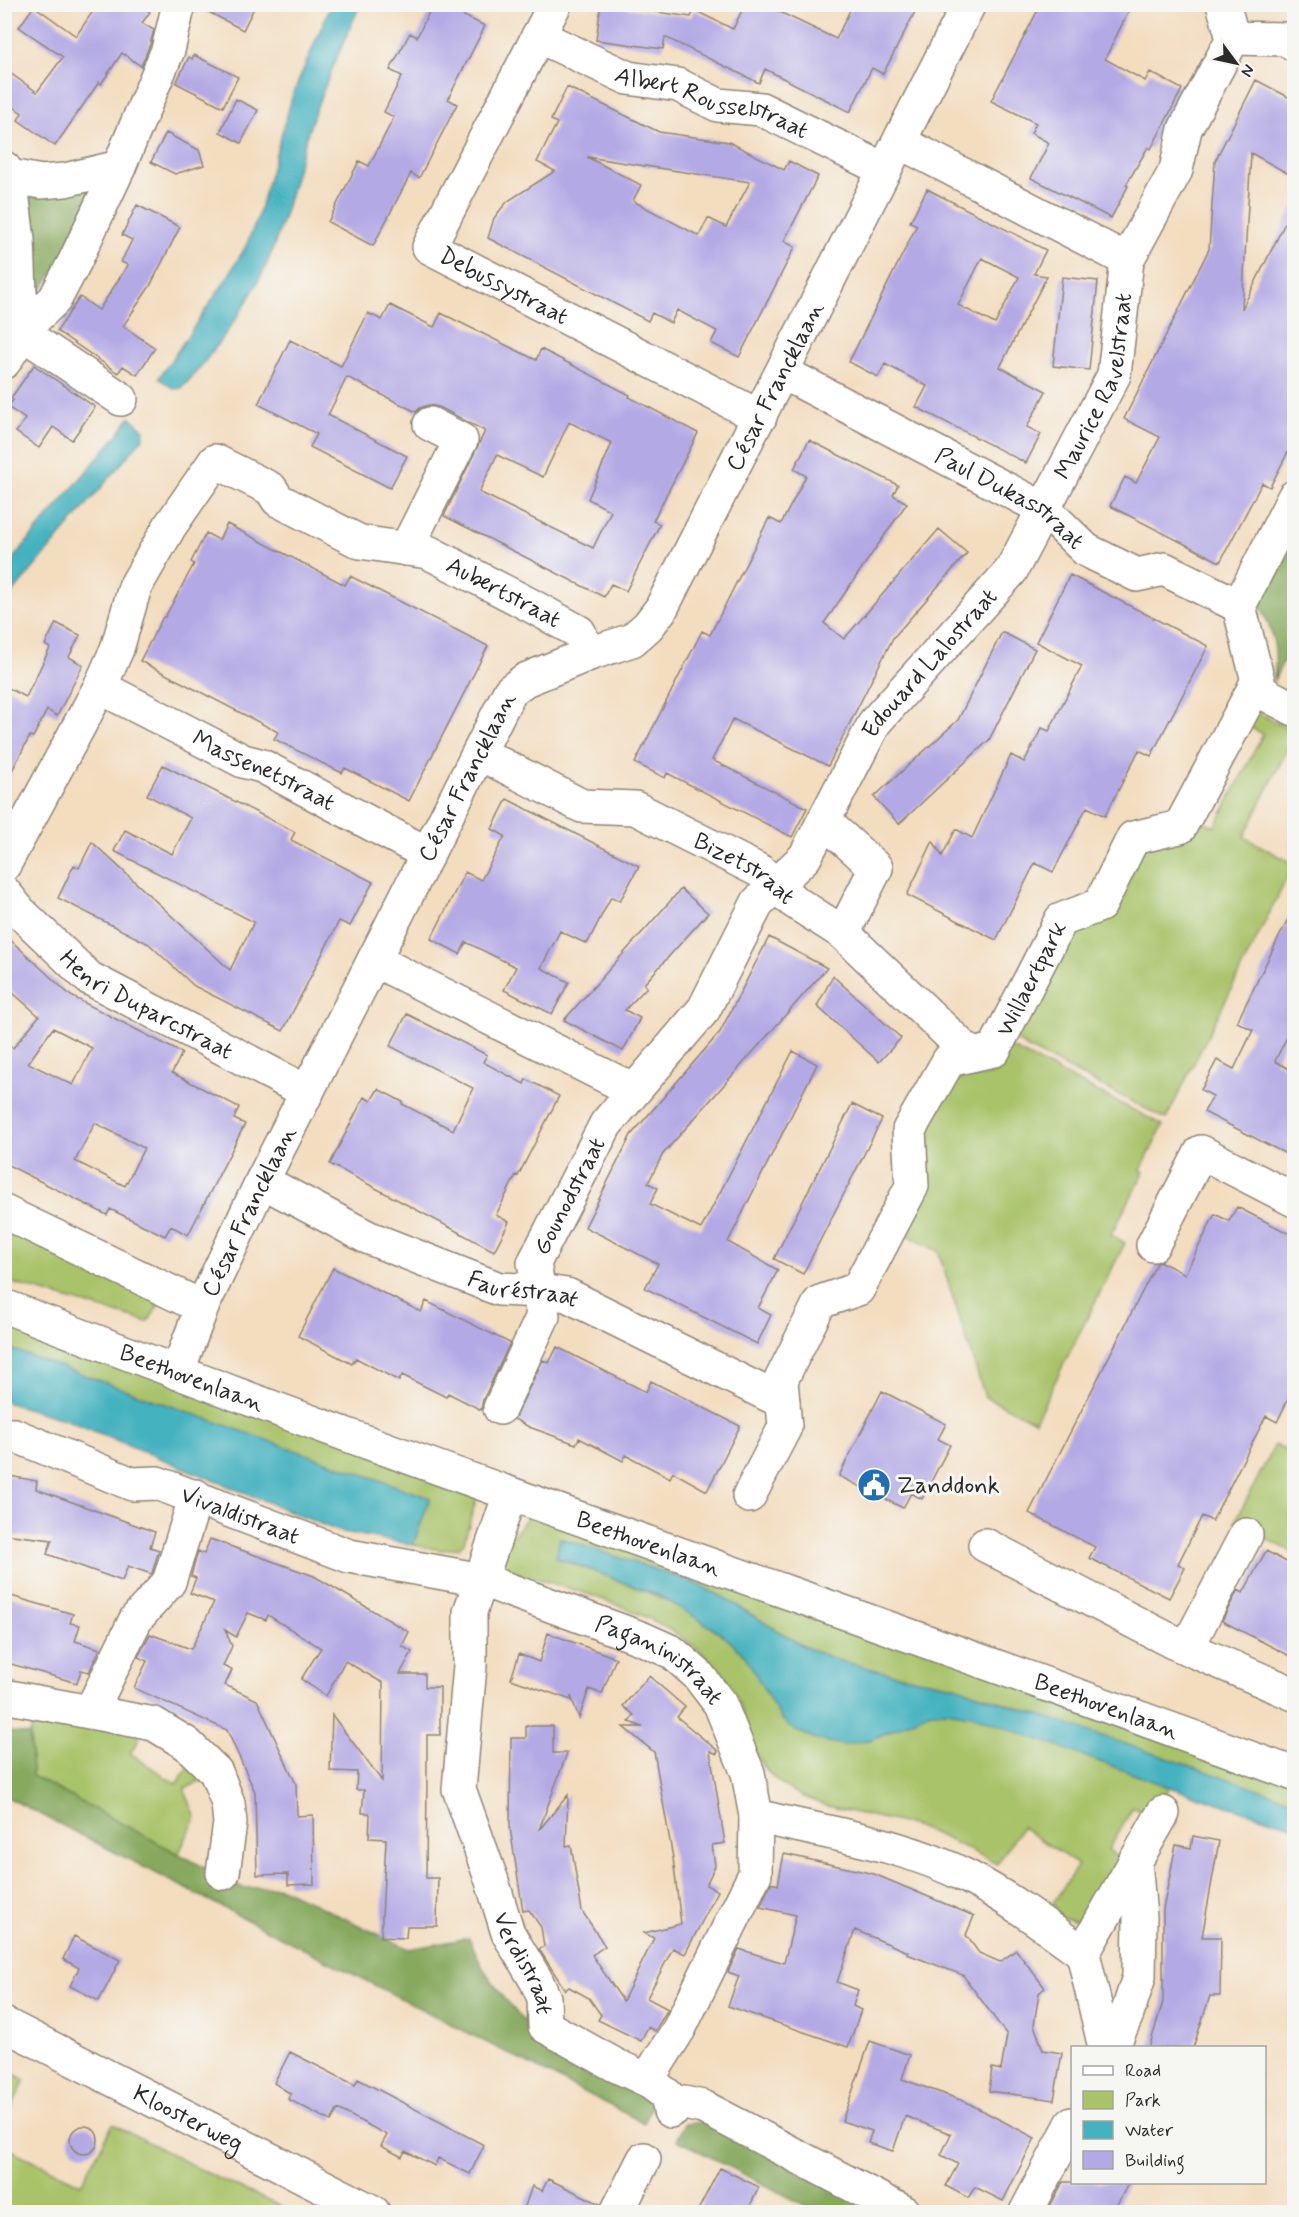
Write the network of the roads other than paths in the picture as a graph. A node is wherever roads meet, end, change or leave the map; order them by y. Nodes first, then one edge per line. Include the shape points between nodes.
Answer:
1 (179, 4) edge
2 (555, 4) edge
3 (969, 4) edge
4 (1223, 4) edge
5 (538, 36) junction
6 (1233, 38) junction
7 (1294, 44) edge
8 (892, 156) junction
9 (118, 167) junction
10 (7, 172) edge
11 (1127, 260) junction
12 (25, 329) junction
13 (4, 362) edge
14 (782, 372) junction
15 (121, 399) dead end
16 (760, 417) junction
17 (430, 424) dead end
18 (1294, 497) edge
19 (1044, 509) junction
20 (406, 549) junction
21 (1239, 606) junction
22 (590, 654) junction
23 (100, 687) junction
24 (1254, 688) junction
25 (1294, 709) edge
26 (479, 753) junction
27 (824, 821) junction
28 (428, 854) junction
29 (4, 865) edge
30 (775, 885) junction
31 (4, 892) edge
32 (843, 933) junction
33 (374, 960) junction
34 (971, 1054) junction
35 (633, 1090) junction
36 (307, 1092) junction
37 (262, 1181) junction
38 (1294, 1200) edge
39 (4, 1212) edge
40 (1153, 1245) dead end
41 (539, 1291) junction
42 (4, 1306) edge
43 (202, 1307) junction
44 (177, 1373) junction
45 (783, 1402) junction
46 (500, 1408) dead end
47 (4, 1435) edge
48 (510, 1494) junction
49 (196, 1496) junction
50 (749, 1496) dead end
51 (1246, 1535) dead end
52 (985, 1545) dead end
53 (482, 1580) junction
54 (1187, 1648) junction
55 (1294, 1694) edge
56 (4, 1696) edge
57 (91, 1711) junction
58 (1294, 1774) edge
59 (1163, 1813) dead end
60 (756, 1816) junction
61 (1135, 1861) junction
62 (223, 1873) dead end
63 (1083, 1953) junction
64 (4, 2024) edge
65 (1105, 2046) edge
66 (1113, 2046) edge
67 (647, 2080) junction
68 (1071, 2126) edge
69 (644, 2159) dead end
70 (374, 2212) edge
71 (616, 2212) edge
72 (904, 2212) edge
73 (1026, 2212) edge

1 - 9 street via 168,50
2 - 5 street, Debussystraat
3 - 8 street, César Francklaan
4 - 6 street
5 - 8 street, Albert Rousselstraat via 627,78 678,85 718,105 761,109
5 - 16 street, Debussystraat via 429,247
6 - 7 street via 1285,39
6 - 11 street, Maurice Ravelstraat via 1185,129 1176,170
8 - 11 street, Maurice Ravelstraat
8 - 14 street, César Francklaan
9 - 10 street via 41,182
9 - 12 street via 55,299
10 - 12 street via 18,240
11 - 19 street, Maurice Ravelstraat via 1114,375
12 - 13 street
12 - 15 street
14 - 16 street, César Francklaan
14 - 19 street, Paul Dukasstraat
16 - 22 street, César Francklaan via 661,609 632,640
17 - 20 street via 461,440
18 - 21 street
19 - 21 street, Paul Dukasstraat via 1086,550 1137,575 1164,569
19 - 27 street, Edouard Lalostraat via 1011,571 875,722
20 - 22 street, Aubertstraat via 428,552 579,632
20 - 23 street, Aubertstraat via 360,542 278,500 271,489 215,461 170,526 135,587 117,649
21 - 24 street via 1258,681
22 - 26 street, César Francklaan via 525,680 510,691
23 - 28 street, Massenetstraat via 243,761 262,766
23 - 29 street
24 - 25 street
24 - 34 street, Willaertpark via 1180,827 1133,838 1100,905 1061,920 994,1050
26 - 28 street, César Francklaan
26 - 30 street, Bizetstraat via 582,806 635,808 760,871
27 - 30 street, Edouard Lalostraat via 806,857
27 - 32 street via 876,868
28 - 33 street, César Francklaan
30 - 32 street, Bizetstraat
30 - 35 street, Gounodstraat via 758,902 704,1009
31 - 36 street, Henri Duparcstraat via 89,978
32 - 34 street, Bizetstraat
33 - 35 street
33 - 36 street, César Francklaan
34 - 45 street, Willaertpark via 949,1060 909,1130 912,1186 858,1289 820,1302 781,1380
35 - 41 street, Gounodstraat via 606,1124 534,1263
36 - 37 street, César Francklaan
37 - 41 street, Fauréstraat via 378,1241 499,1289
37 - 43 street, César Francklaan
38 - 40 street via 1201,1152
39 - 43 street
41 - 45 street, Fauréstraat via 567,1295
41 - 46 street, Gounodstraat via 543,1316
42 - 44 street, Beethovenlaan
43 - 44 street, César Francklaan
44 - 48 street, Beethovenlaan
45 - 50 street, Willaertpark via 785,1427
47 - 49 street, Vivaldistraat via 14,1435 132,1484 157,1483
48 - 53 street, Verdistraat
48 - 58 street, Beethovenlaan
49 - 53 street, Vivaldistraat via 349,1556
49 - 57 street via 169,1582 136,1619
51 - 54 street
52 - 54 street
53 - 60 street, Paganinistraat via 643,1639 672,1652 699,1674 720,1704 748,1773
53 - 67 street, Verdistraat via 470,1612 470,1666 459,1789 508,1933 544,1998 544,2026
54 - 55 street
56 - 57 street
57 - 62 street via 154,1724 187,1744 216,1772 228,1803 230,1823
59 - 61 street
60 - 63 street via 901,1849 967,1876
60 - 67 street, Paganinistraat via 755,1874 679,2029
61 - 63 street
61 - 66 street via 1140,1917 1139,1977
63 - 65 street
64 - 70 street, Kloosterweg
67 - 72 street, Verdistraat via 668,2094 665,2120 684,2103 703,2107
68 - 73 street
69 - 71 street

